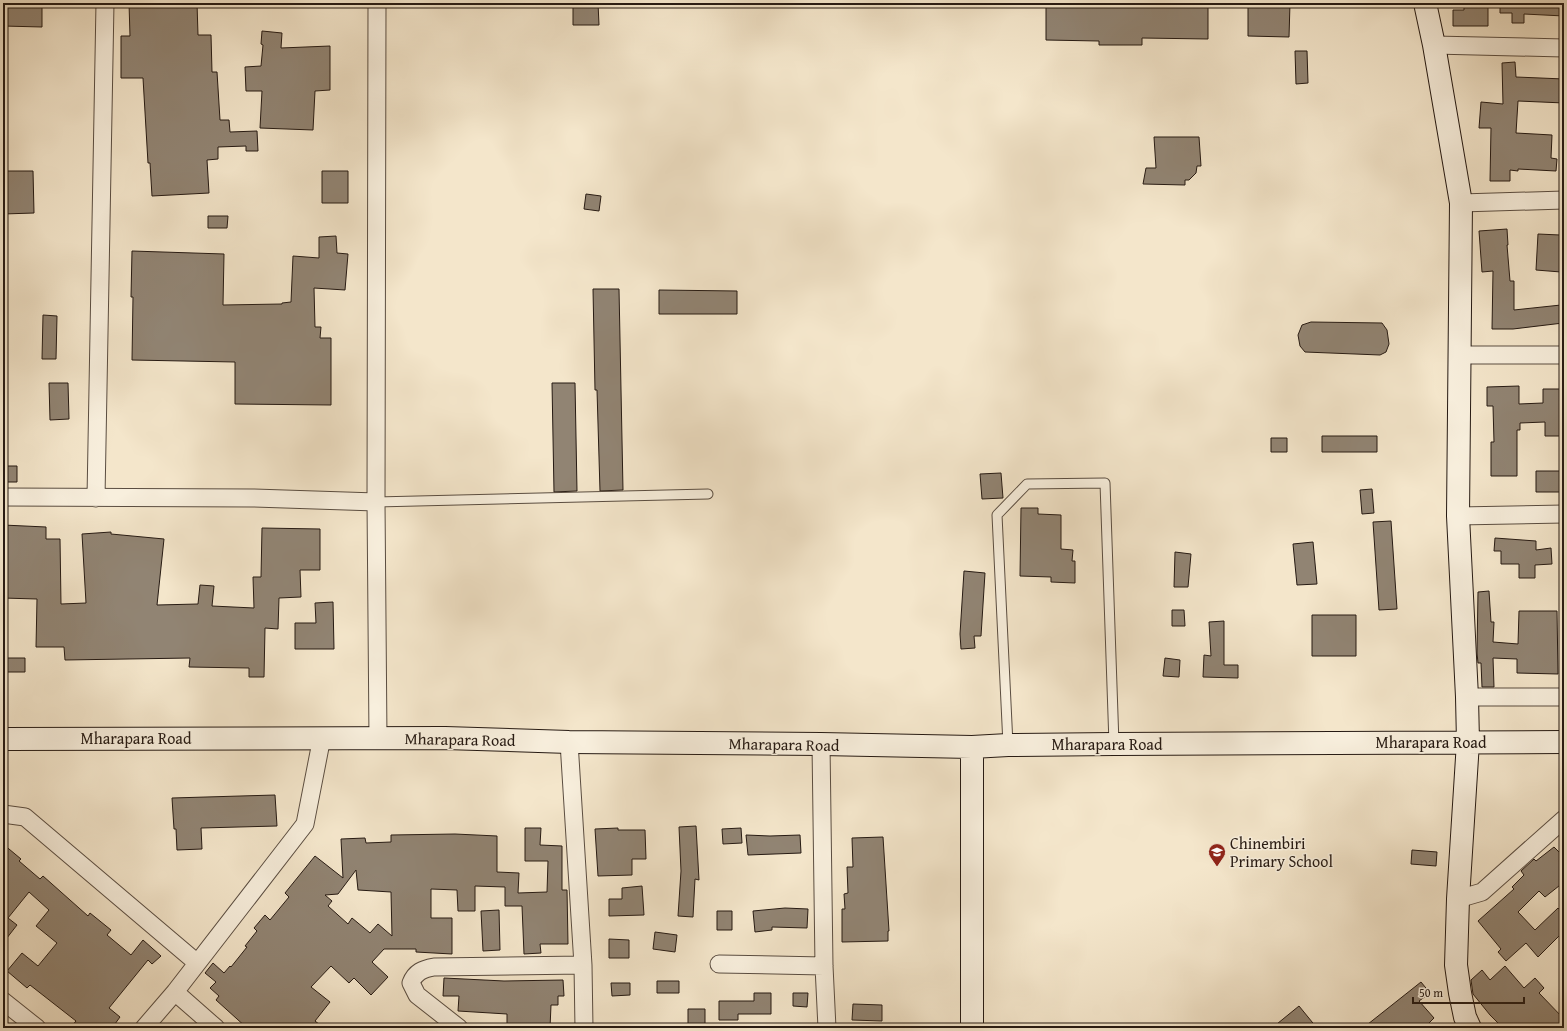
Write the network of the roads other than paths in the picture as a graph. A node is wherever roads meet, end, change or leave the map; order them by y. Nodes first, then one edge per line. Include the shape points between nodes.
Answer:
1 (106, 3) edge
2 (377, 3) edge
3 (1425, 3) edge
4 (1434, 45) junction
5 (1564, 48) edge
6 (1564, 200) edge
7 (1461, 203) junction
8 (1460, 355) junction
9 (1564, 355) edge
10 (708, 494) dead end
11 (3, 497) edge
12 (96, 498) junction
13 (376, 502) junction
14 (1564, 514) edge
15 (1458, 516) junction
16 (1467, 697) junction
17 (1564, 697) edge
18 (322, 737) junction
19 (3, 738) edge
20 (378, 738) junction
21 (569, 742) junction
22 (1468, 742) junction
23 (1564, 742) edge
24 (821, 744) junction
25 (1114, 744) junction
26 (1008, 745) junction
27 (972, 747) junction
28 (3, 814) edge
29 (1564, 819) edge
30 (1458, 899) junction
31 (196, 962) junction
32 (719, 964) dead end
33 (583, 965) junction
34 (824, 966) junction
35 (175, 992) junction
36 (3, 1001) edge
37 (37, 1028) edge
38 (144, 1028) edge
39 (216, 1028) edge
40 (459, 1028) edge
41 (584, 1028) edge
42 (827, 1028) edge
43 (972, 1028) edge
44 (1470, 1028) edge

1 - 12 street
2 - 13 street
3 - 4 main road
4 - 5 street
4 - 7 main road
6 - 7 street
7 - 8 main road
8 - 9 street
8 - 15 main road
10 - 13 lane
11 - 12 street
12 - 13 street via 254,498
13 - 20 street
14 - 15 street
15 - 16 main road
16 - 17 street
16 - 22 main road
18 - 19 main road, Mharapara Road
18 - 20 main road, Mharapara Road
18 - 31 street via 305,824
20 - 21 main road, Mharapara Road
21 - 24 main road, Mharapara Road
21 - 33 street
22 - 23 main road, Mharapara Road
22 - 25 main road, Mharapara Road
22 - 30 main road
24 - 27 main road, Mharapara Road
24 - 34 street
25 - 26 main road, Mharapara Road
25 - 26 lane via 1105,483 1027,484 997,515
26 - 27 main road, Mharapara Road
27 - 43 main road
28 - 31 street via 25,818
29 - 30 street via 1482,892
30 - 44 main road via 1456,965 1465,1017
31 - 35 street
32 - 34 street
33 - 40 street via 434,967 413,976 411,983 417,995
33 - 41 street
34 - 42 street
35 - 38 street
35 - 39 street
36 - 37 street

